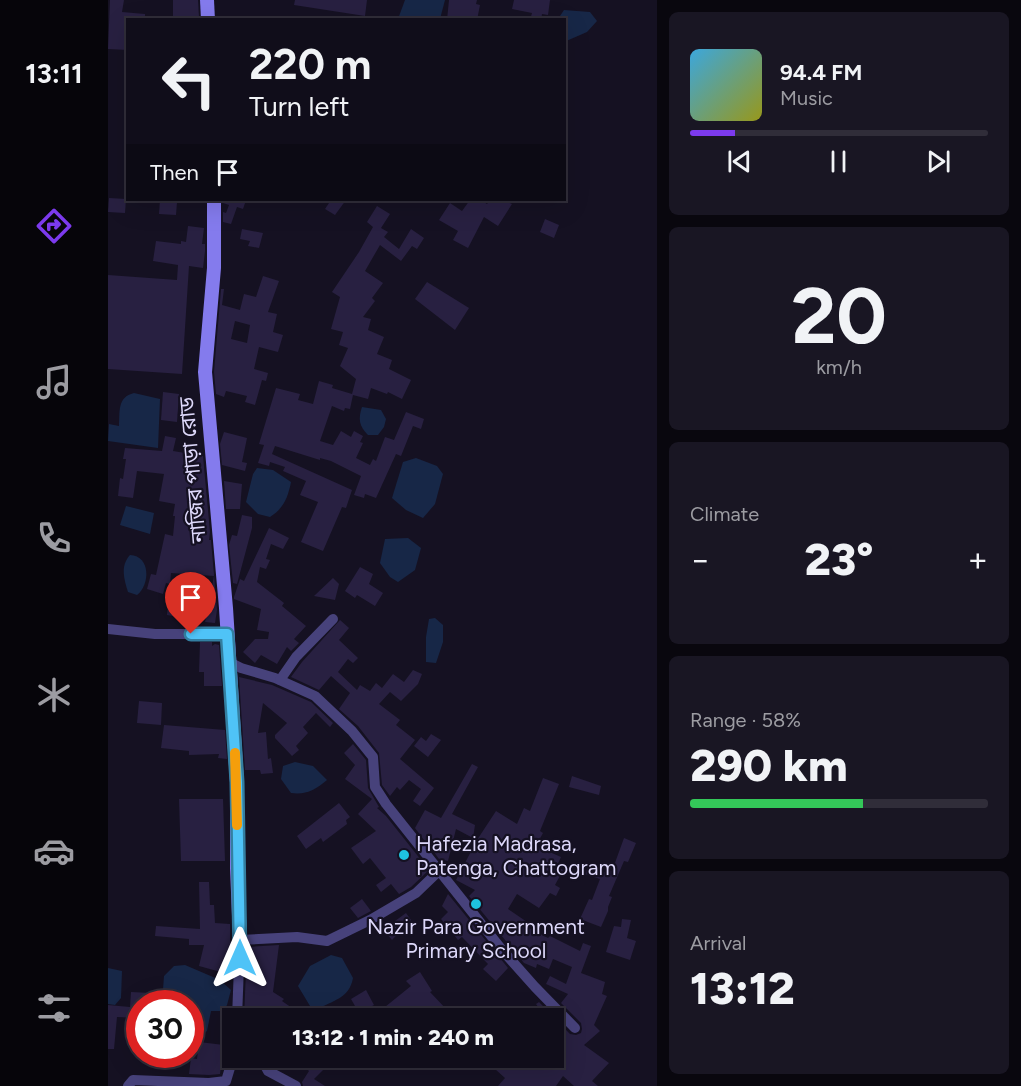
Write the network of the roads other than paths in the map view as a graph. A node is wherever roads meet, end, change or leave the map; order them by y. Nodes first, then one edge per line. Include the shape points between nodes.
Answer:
1 (207, 0) edge
2 (208, 18) edge
3 (214, 201) edge
4 (333, 619) dead end
5 (108, 629) edge
6 (227, 634) junction
7 (229, 662) junction
8 (280, 680) junction
9 (440, 870) junction
10 (240, 940) junction
11 (237, 1008) edge
12 (575, 1028) dead end
13 (230, 1068) edge
14 (266, 1068) edge
15 (217, 1084) edge
16 (128, 1086) edge
17 (296, 1086) edge

1 - 2 main road
3 - 6 main road, নাজির পাড়া রোড via 205,372
4 - 8 street via 296,657
5 - 6 street via 155,634
6 - 7 main road, নাজির পাড়া রোড
7 - 8 street
7 - 10 main road, নাজির পাড়া রোড via 237,782
8 - 9 street via 315,696 352,731 373,757 375,786 386,804
9 - 10 street via 416,893 327,941 297,937
9 - 12 street via 503,951
10 - 11 street
13 - 15 street via 225,1081
14 - 17 street
15 - 16 street via 133,1080

